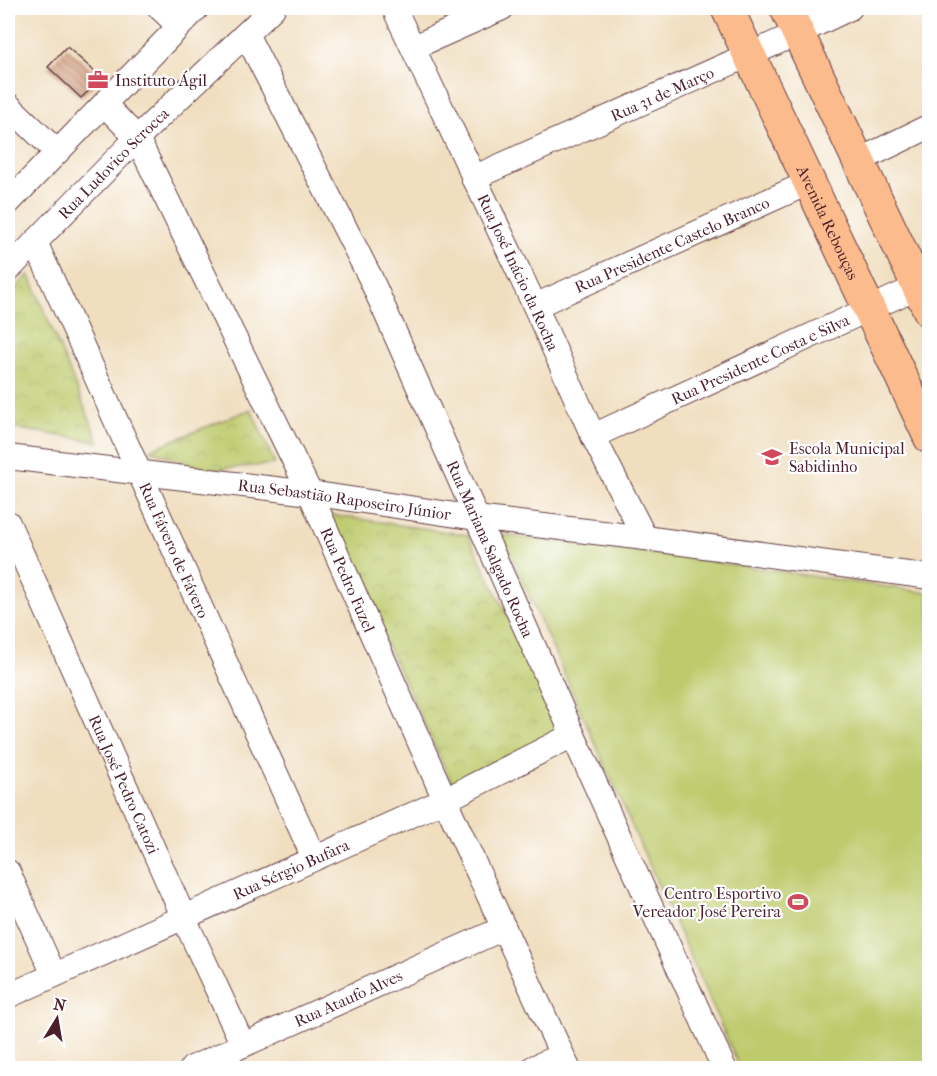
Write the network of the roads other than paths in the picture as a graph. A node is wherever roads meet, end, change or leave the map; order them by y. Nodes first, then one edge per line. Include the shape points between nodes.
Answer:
1 (160, 8) edge
2 (196, 8) edge
3 (273, 8) edge
4 (394, 8) edge
5 (502, 8) edge
6 (726, 8) edge
7 (850, 8) edge
8 (792, 20) edge
9 (179, 26) junction
10 (246, 34) junction
11 (414, 47) junction
12 (749, 55) junction
13 (104, 104) junction
14 (8, 105) edge
15 (930, 126) edge
16 (137, 138) junction
17 (57, 152) junction
18 (858, 161) junction
19 (473, 178) junction
20 (808, 183) junction
21 (8, 203) edge
22 (35, 242) junction
23 (8, 270) edge
24 (926, 293) edge
25 (535, 306) junction
26 (869, 309) junction
27 (592, 436) junction
28 (930, 438) edge
29 (8, 457) edge
30 (141, 473) junction
31 (310, 493) junction
32 (476, 518) junction
33 (8, 523) edge
34 (645, 538) junction
35 (930, 577) edge
36 (573, 735) junction
37 (445, 800) junction
38 (314, 858) junction
39 (8, 872) edge
40 (184, 918) junction
41 (504, 928) junction
42 (54, 975) junction
43 (8, 996) edge
44 (243, 1045) junction
45 (565, 1062) edge
46 (192, 1068) edge
47 (533, 1068) edge
48 (724, 1068) edge

1 - 9 street
2 - 9 street
3 - 10 street, Rua Ludovico Scrocca
4 - 11 street, Rua José Inácio da Rocha
5 - 11 street
6 - 12 main road, Avenida Rebouças
7 - 8 street, Rua 31 de Março
8 - 12 street, Rua 31 de Março
8 - 18 main road
9 - 13 street
10 - 16 street, Rua Ludovico Scrocca
10 - 32 street, Rua Mariana Salgado Rocha via 370,277
11 - 19 street, Rua José Inácio da Rocha
12 - 19 street, Rua 31 de Março
12 - 20 main road, Avenida Rebouças
13 - 16 street, Rua Pedro Fuzel
13 - 17 street
14 - 17 street
15 - 18 street
16 - 22 street, Rua Ludovico Scrocca
16 - 31 street, Rua Pedro Fuzel
17 - 21 street
18 - 24 main road
19 - 25 street, Rua José Inácio da Rocha
20 - 25 street, Rua Presidente Castelo Branco
20 - 26 main road, Avenida Rebouças
22 - 23 street, Rua Ludovico Scrocca
22 - 30 street, Rua Fávero de Fávero
24 - 26 street, Rua Presidente Costa e Silva
25 - 27 street, Rua José Inácio da Rocha
26 - 27 street, Rua Presidente Costa e Silva
26 - 28 main road, Avenida Rebouças
27 - 34 street, Rua José Inácio da Rocha
29 - 30 street, Rua Sebastião Raposeiro Júnior
30 - 31 street, Rua Sebastião Raposeiro Júnior
30 - 38 street, Rua Fávero de Fávero
31 - 32 street, Rua Sebastião Raposeiro Júnior
31 - 37 street, Rua Pedro Fuzel
32 - 34 street, Rua Sebastião Raposeiro Júnior
32 - 36 street, Rua Mariana Salgado Rocha
33 - 40 street, Rua José Pedro Catozi
34 - 35 street, Rua Sebastião Raposeiro Júnior
36 - 37 street, Rua Sérgio Bufara
36 - 48 street, Rua Mariana Salgado Rocha
37 - 38 street, Rua Sérgio Bufara
37 - 41 street, Rua Pedro Fuzel
38 - 40 street, Rua Sérgio Bufara
39 - 42 street
40 - 42 street, Rua Sérgio Bufara
40 - 44 street, Rua José Pedro Catozi
41 - 44 street, Rua Ataufo Alves
41 - 45 street, Rua Pedro Fuzel
42 - 43 street, Rua Sérgio Bufara
44 - 46 street, Rua Ataufo Alves
45 - 47 street

